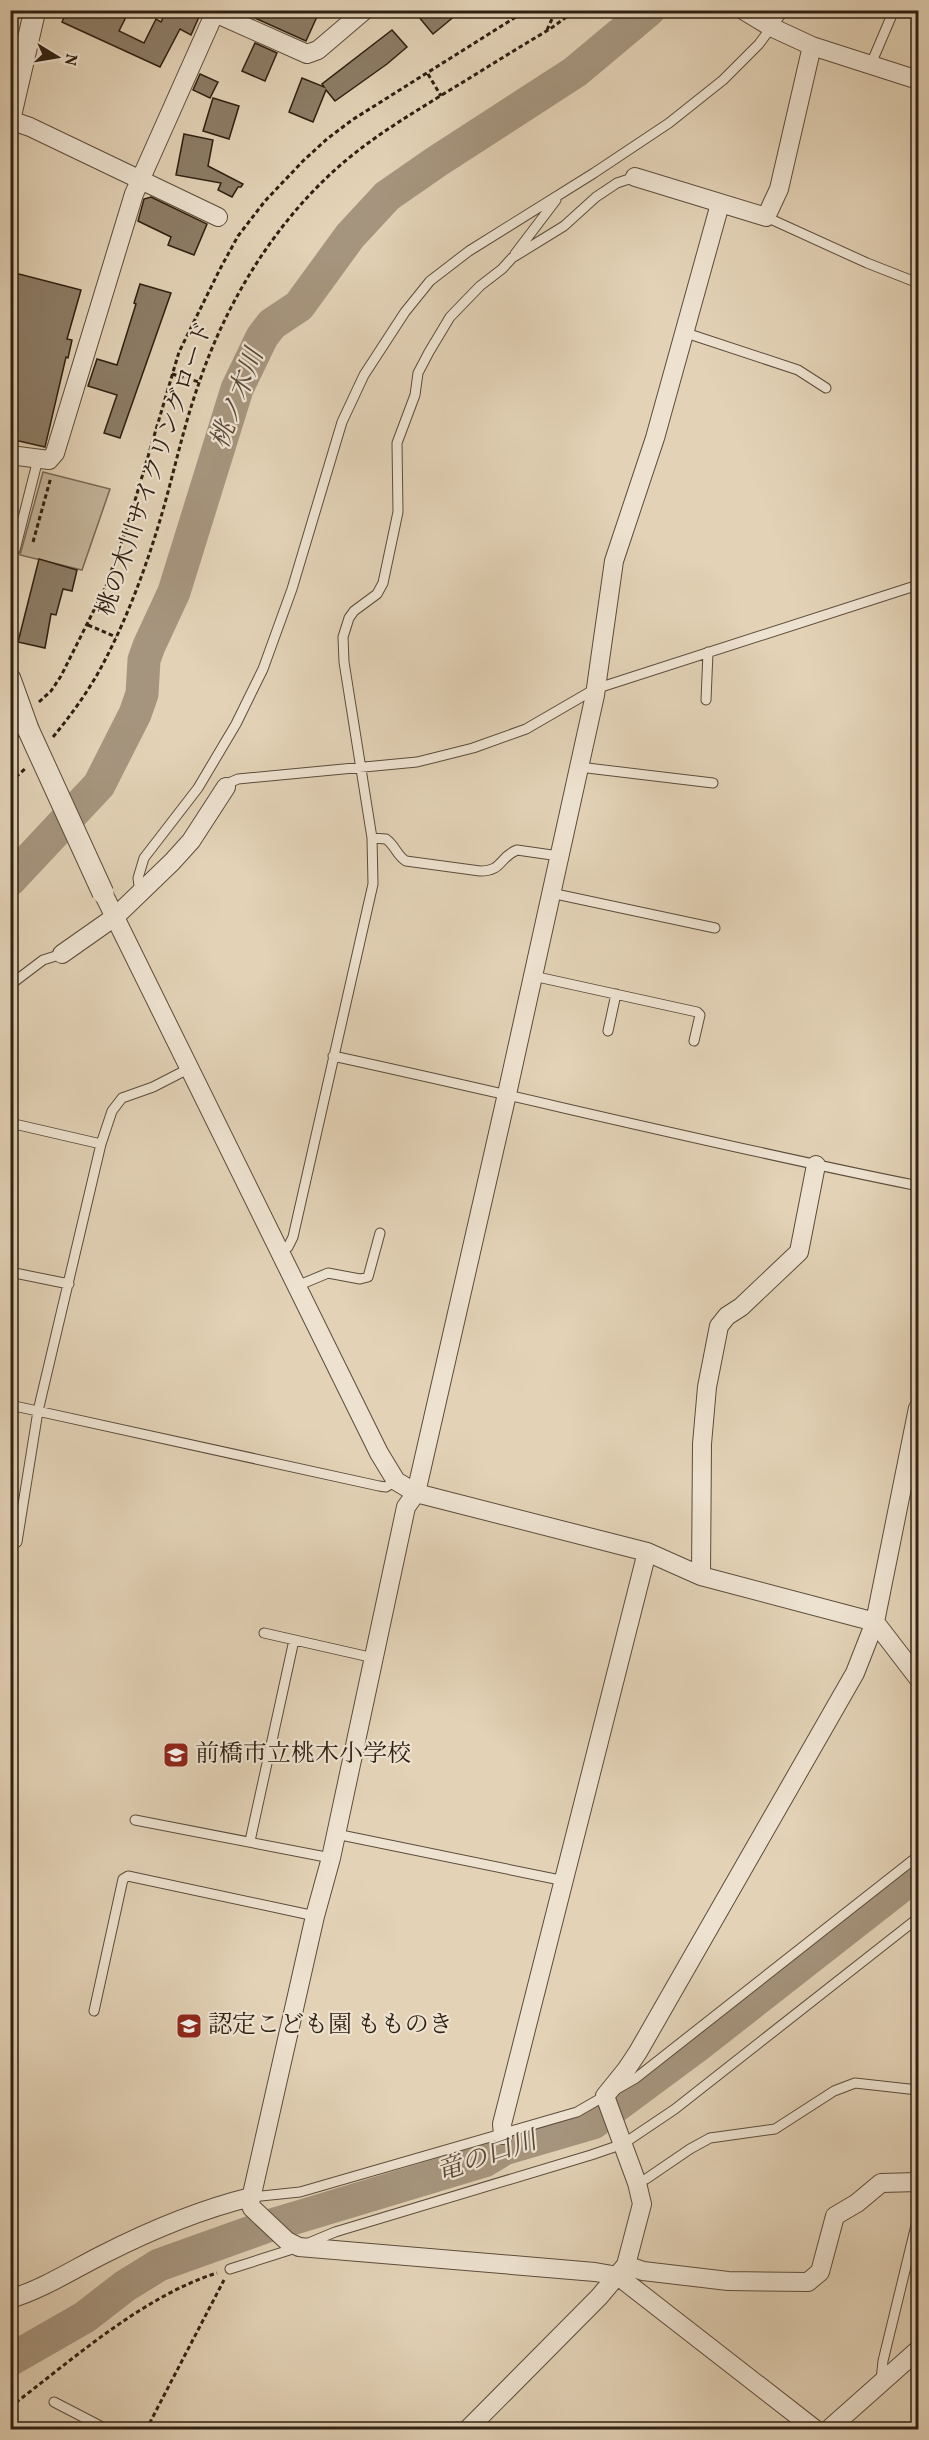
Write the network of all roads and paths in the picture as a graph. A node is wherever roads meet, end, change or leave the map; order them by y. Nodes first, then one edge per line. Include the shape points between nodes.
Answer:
1 (35, 10) edge
2 (365, 10) edge
3 (527, 10) edge
4 (556, 10) edge
5 (576, 10) edge
6 (743, 10) edge
7 (784, 10) edge
8 (894, 10) edge
9 (215, 12) edge
10 (767, 25) junction
11 (547, 31) junction
12 (812, 46) junction
13 (871, 64) junction
14 (428, 74) junction
15 (918, 80) edge
16 (441, 96) junction
17 (10, 119) edge
18 (634, 177) joint
19 (140, 179) junction
20 (560, 194) junction
21 (720, 204) junction
22 (766, 217) junction
23 (219, 218) dead end
24 (512, 258) junction
25 (918, 283) edge
26 (686, 333) junction
27 (172, 374) junction
28 (199, 382) junction
29 (826, 388) dead end
30 (10, 456) edge
31 (43, 460) junction
32 (33, 542) dead end
33 (15, 550) dead end
34 (918, 585) edge
35 (88, 625) junction
36 (116, 637) junction
37 (708, 652) junction
38 (10, 679) edge
39 (595, 690) junction
40 (706, 700) dead end
41 (23, 721) edge
42 (50, 742) dead end
43 (31, 762) dead end
44 (579, 767) junction
45 (360, 769) junction
46 (10, 782) edge
47 (713, 783) dead end
48 (226, 787) joint
49 (372, 838) junction
50 (559, 856) junction
51 (103, 893) joint
52 (140, 893) junction
53 (551, 893) junction
54 (116, 916) junction
55 (715, 928) dead end
56 (62, 954) joint
57 (533, 976) junction
58 (10, 986) edge
59 (616, 994) junction
60 (608, 1031) dead end
61 (694, 1041) dead end
62 (333, 1056) junction
63 (190, 1068) junction
64 (507, 1094) junction
65 (10, 1123) edge
66 (101, 1144) junction
67 (816, 1165) junction
68 (918, 1183) edge
69 (380, 1233) dead end
70 (280, 1252) junction
71 (10, 1272) edge
72 (69, 1284) junction
73 (297, 1286) junction
74 (10, 1405) edge
75 (918, 1408) edge
76 (38, 1411) junction
77 (396, 1481) junction
78 (416, 1493) junction
79 (17, 1542) dead end
80 (647, 1552) junction
81 (701, 1576) junction
82 (875, 1622) junction
83 (264, 1633) dead end
84 (294, 1640) junction
85 (374, 1658) junction
86 (918, 1678) edge
87 (135, 1820) dead end
88 (336, 1834) junction
89 (250, 1841) junction
90 (918, 1856) edge
91 (331, 1858) junction
92 (565, 1881) junction
93 (315, 1916) junction
94 (918, 1918) edge
95 (94, 2011) dead end
96 (918, 2090) edge
97 (605, 2098) junction
98 (503, 2135) junction
99 (622, 2141) junction
100 (918, 2181) edge
101 (637, 2183) junction
102 (251, 2202) junction
103 (918, 2217) edge
104 (293, 2244) junction
105 (230, 2269) junction
106 (622, 2271) junction
107 (10, 2299) edge
108 (918, 2350) edge
109 (880, 2383) junction
110 (54, 2402) dead end
111 (10, 2408) edge
112 (108, 2430) edge
113 (146, 2430) edge
114 (467, 2430) edge
115 (816, 2430) edge
116 (828, 2430) edge

1 - 17 street
2 - 9 street via 318,50 307,54
3 - 14 path
4 - 11 path
5 - 11 path, 桃の木川サイクリングロード
6 - 10 street
7 - 10 lane
8 - 13 lane
9 - 19 street
10 - 12 street
10 - 20 lane via 759,44 719,84 669,123
11 - 16 path, 桃の木川サイクリングロード
12 - 13 street
12 - 22 street via 779,189
13 - 15 street
14 - 16 path
14 - 27 path via 327,139 265,201 224,261
16 - 28 path, 桃の木川サイクリングロード via 386,129 309,196 263,254 238,294
17 - 19 street
18 - 21 street
18 - 24 lane via 617,183 564,226
19 - 23 street
19 - 31 street via 55,453
20 - 24 lane
20 - 52 lane via 469,250 430,281 377,353 342,422 292,589 263,669 198,788 144,858 138,878
21 - 22 street
21 - 26 street
22 - 25 lane
24 - 45 lane via 450,317 418,373 415,395 397,442 398,512 383,583 377,594 354,611 343,638
26 - 29 lane via 798,370
26 - 39 street via 614,561
27 - 28 path
27 - 35 path via 118,556
28 - 36 path, 桃の木川サイクリングロード via 160,521
30 - 31 street
31 - 32 path via 51,475
31 - 33 lane
34 - 37 lane
35 - 36 path
35 - 41 path via 51,690
36 - 42 path, 桃の木川サイクリングロード via 93,680
37 - 39 lane
37 - 40 lane
38 - 41 street
39 - 44 street
39 - 45 lane via 526,729 497,740 417,762
41 - 51 street, bridge
43 - 46 path
44 - 47 lane
44 - 50 street
45 - 48 lane via 238,779
45 - 49 lane
48 - 52 street via 191,841
49 - 50 lane via 386,839 406,861 480,871 498,868 517,850
49 - 62 lane via 373,884
50 - 53 street
51 - 54 street
52 - 54 street
53 - 55 lane
53 - 57 street
54 - 56 street
54 - 63 street
56 - 58 lane via 42,960
57 - 59 lane
57 - 64 street
59 - 60 lane
59 - 61 lane via 697,1012 700,1015
62 - 64 lane
62 - 70 lane via 293,1238
63 - 66 lane via 122,1098 112,1111
63 - 70 street
64 - 67 lane
64 - 78 street
65 - 66 lane
66 - 72 lane
67 - 68 lane
67 - 81 street via 799,1252 719,1326 702,1444
69 - 73 lane via 368,1276 360,1279 328,1273
70 - 73 street
71 - 72 lane
72 - 76 lane
73 - 77 street
74 - 76 lane
75 - 82 street
76 - 77 lane via 379,1486
76 - 79 lane
77 - 78 street
78 - 80 street
78 - 85 street via 406,1507
80 - 81 street
80 - 92 street
81 - 82 street
82 - 86 street
82 - 97 street via 855,1672 747,1863 638,2052
83 - 84 lane
84 - 85 lane
84 - 89 lane
85 - 88 street
87 - 89 lane
88 - 91 street
88 - 92 lane
89 - 91 lane
90 - 97 lane via 643,2073
91 - 93 street
92 - 98 street via 502,2124
93 - 95 lane via 128,1876 123,1879
93 - 102 street
94 - 99 lane via 675,2109
96 - 101 lane via 855,2084 834,2091 775,2129 710,2138
97 - 98 lane via 577,2112
97 - 99 street
98 - 102 lane
99 - 101 street
99 - 104 lane via 591,2155
100 - 106 street via 881,2183 835,2216 820,2272 808,2282 728,2281
101 - 106 street via 642,2204
102 - 104 street
102 - 107 street via 226,2203 145,2234
103 - 109 lane
104 - 105 lane
104 - 106 street via 595,2272
105 - 111 path via 155,2302 115,2327
105 - 113 path
106 - 114 street
106 - 115 street
108 - 109 street
109 - 116 street
110 - 112 lane

